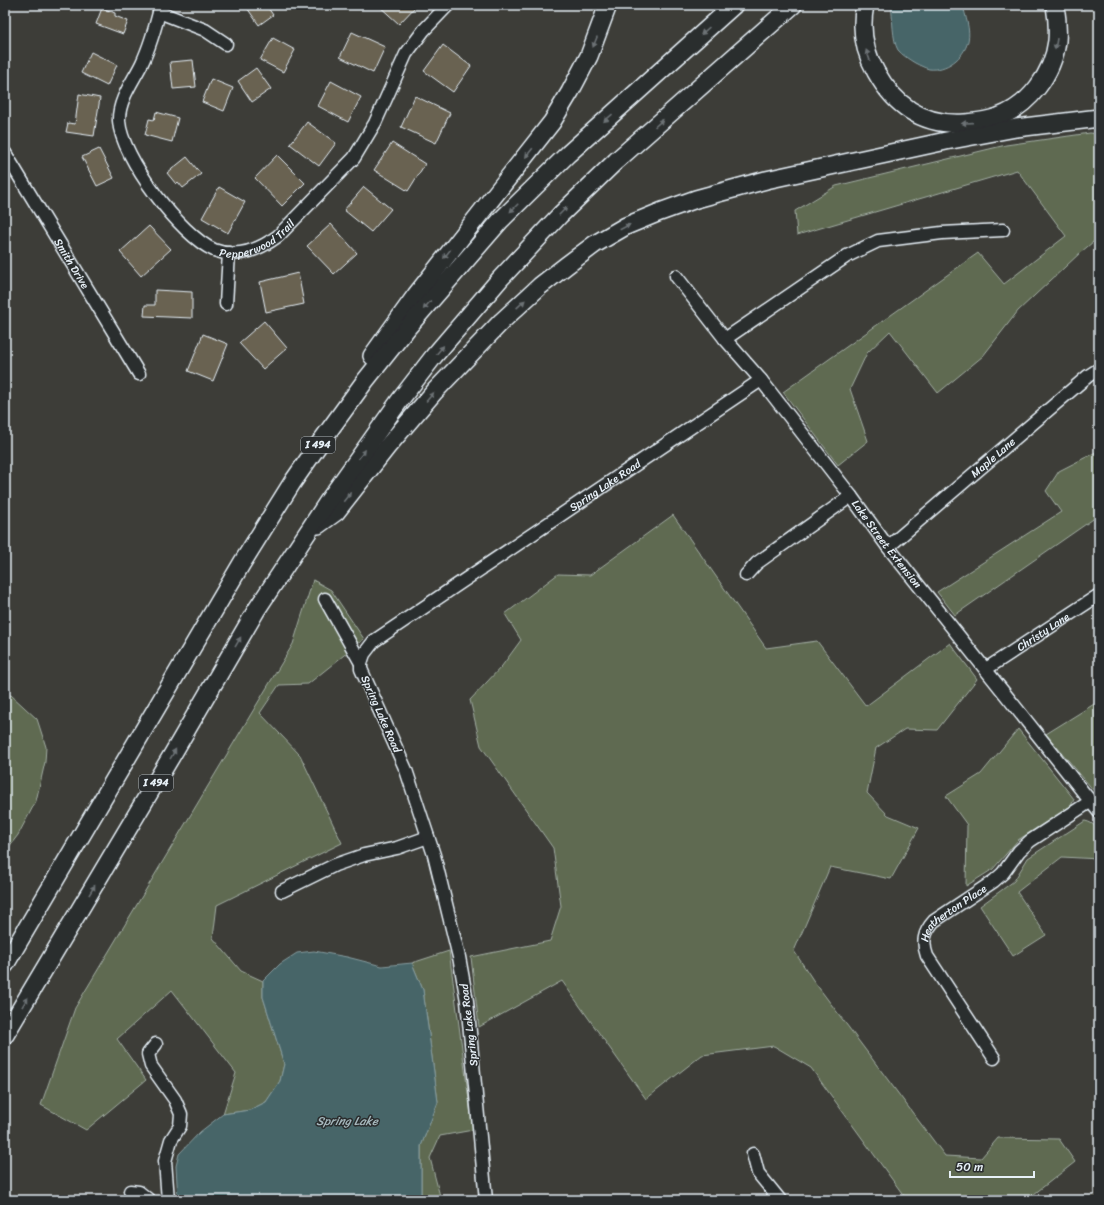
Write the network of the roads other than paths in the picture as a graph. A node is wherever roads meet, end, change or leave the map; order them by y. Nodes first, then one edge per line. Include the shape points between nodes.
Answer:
1 (448, 5) edge
2 (608, 5) edge
3 (734, 5) edge
4 (793, 5) edge
5 (865, 5) edge
6 (1055, 5) edge
7 (160, 9) edge
8 (226, 44) dead end
9 (1099, 118) edge
10 (5, 153) edge
11 (1003, 230) dead end
12 (229, 253) junction
13 (676, 276) dead end
14 (226, 304) dead end
15 (725, 339) junction
16 (1099, 369) edge
17 (139, 374) dead end
18 (761, 380) junction
19 (321, 442) junction
20 (851, 496) junction
21 (308, 532) junction
22 (888, 546) junction
23 (746, 575) dead end
24 (1099, 595) edge
25 (325, 599) dead end
26 (361, 663) junction
27 (986, 669) junction
28 (1091, 801) junction
29 (1099, 812) edge
30 (428, 837) junction
31 (282, 890) dead end
32 (5, 965) edge
33 (5, 1035) edge
34 (156, 1044) dead end
35 (994, 1058) dead end
36 (753, 1154) dead end
37 (130, 1191) dead end
38 (149, 1200) edge
39 (168, 1200) edge
40 (486, 1200) edge
41 (780, 1200) edge

1 - 12 street, Pepperwood Trail via 406,54 375,123 354,158 278,236 265,246 248,252
2 -> 19 highway via 589,56 552,122 386,336 358,376
3 -> 19 highway, I 494 via 568,154 500,221 393,346
21 -> 4 highway, I 494 via 350,469 426,367 526,250 580,194
6 -> 5 highway via 1057,42 1039,86 1020,104 997,118 953,124 925,118 912,112 888,91 871,63 865,47 862,28
7 - 8 street via 205,30
7 - 12 street, Pepperwood Trail via 142,62 120,108 122,134 145,180 187,230 214,250
21 -> 9 highway via 336,512 435,391 502,321 567,265 595,244 626,226 696,199 766,180 946,141 1016,128
10 - 17 street, Smith Drive
11 - 15 street via 942,233 878,241 847,256
12 - 14 street
13 - 15 street, Lake Street Extension
15 - 18 street, Lake Street Extension
16 - 22 street, Maple Lane
18 - 20 street, Lake Street Extension
18 - 26 street, Spring Lake Road via 374,642 368,647
19 - 32 highway, I 494 via 242,563
20 - 22 street, Lake Street Extension
20 - 23 street via 757,563
33 -> 21 highway, I 494 via 257,609
22 - 27 street, Lake Street Extension
24 - 27 street, Christy Lane
25 - 26 street
26 - 30 street, Spring Lake Road via 371,694 406,770
27 - 28 street, Lake Street Extension
28 - 29 street, Lake Street Extension
28 - 35 street, Heatherton Place via 1030,841 1003,873 934,921 924,937 927,956
30 - 31 street via 334,865
30 - 40 street, Spring Lake Road via 459,957 467,1001
34 - 39 street via 148,1054 151,1066 181,1114 180,1126 171,1140 165,1161
36 - 41 street via 758,1173
37 - 38 street via 140,1192

